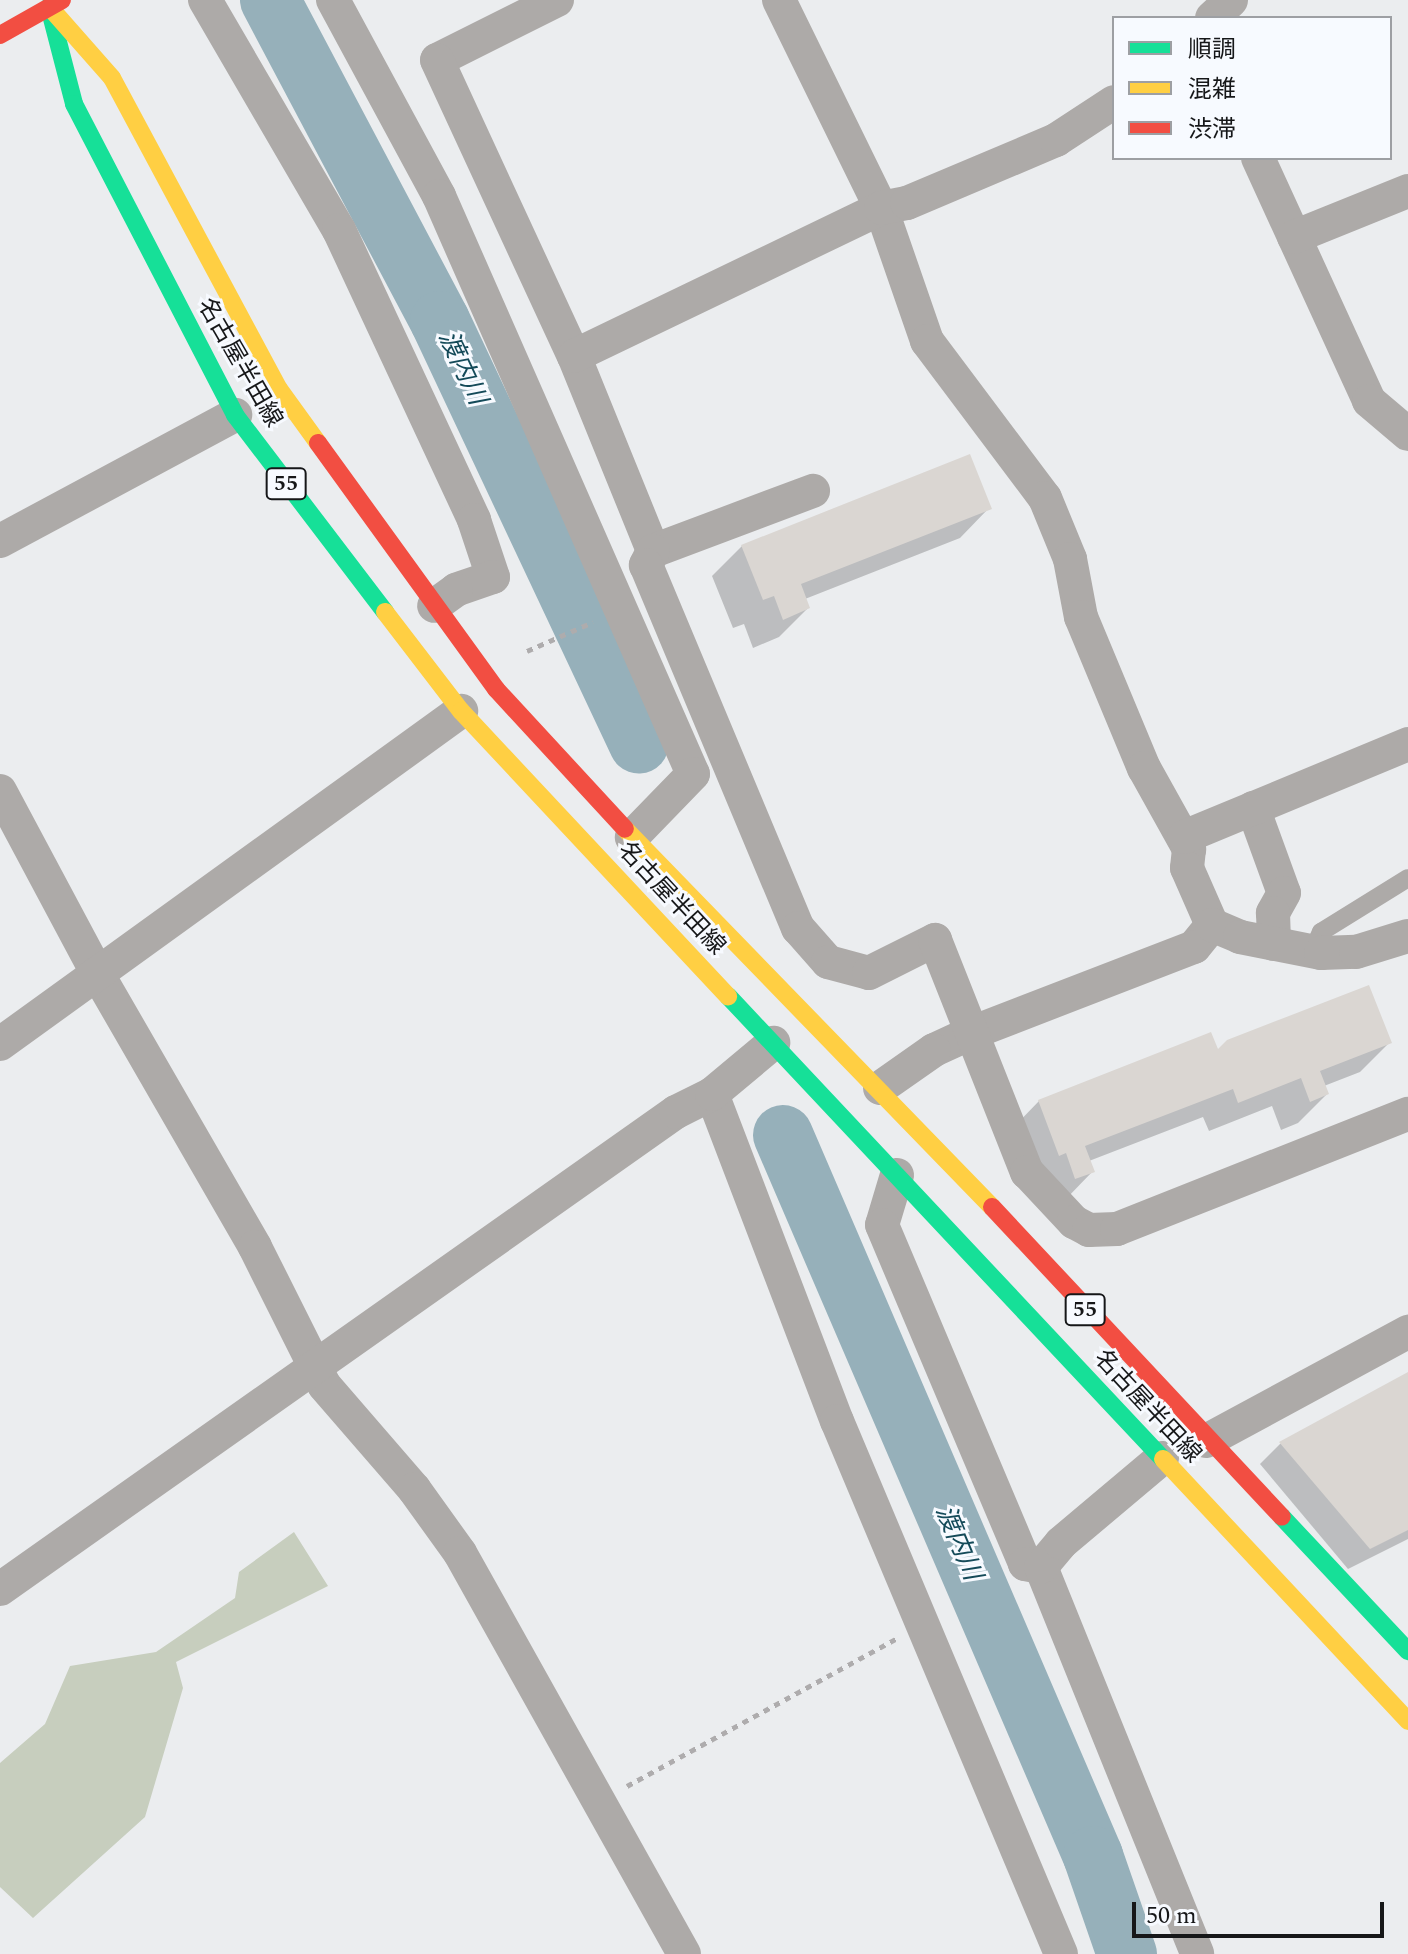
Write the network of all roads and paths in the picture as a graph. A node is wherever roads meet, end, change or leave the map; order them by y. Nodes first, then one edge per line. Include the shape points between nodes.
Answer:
1 (205, 0) edge
2 (333, 0) edge
3 (557, 0) edge
4 (779, 0) edge
5 (1231, 0) edge
6 (52, 2) edge
7 (1214, 16) edge
8 (0, 35) edge
9 (1112, 103) edge
10 (1259, 160) edge
11 (1408, 191) edge
12 (881, 208) junction
13 (1294, 237) junction
14 (574, 356) junction
15 (235, 415) junction
16 (1408, 434) edge
17 (813, 491) dead end
18 (0, 541) edge
19 (653, 551) junction
20 (434, 606) junction
21 (623, 608) junction
22 (527, 651) dead end
23 (461, 711) junction
24 (1408, 744) edge
25 (0, 791) edge
26 (1253, 808) junction
27 (632, 837) junction
28 (1184, 837) junction
29 (1408, 878) edge
30 (1212, 925) junction
31 (1408, 936) edge
32 (1274, 944) junction
33 (1312, 952) junction
34 (97, 973) junction
35 (971, 1033) junction
36 (773, 1043) junction
37 (0, 1044) edge
38 (880, 1088) junction
39 (712, 1094) junction
40 (1408, 1114) edge
41 (897, 1175) junction
42 (1408, 1332) edge
43 (315, 1369) junction
44 (1206, 1441) junction
45 (1162, 1458) junction
46 (1041, 1567) junction
47 (0, 1589) edge
48 (923, 1624) junction
49 (1408, 1651) edge
50 (1408, 1721) edge
51 (599, 1802) junction
52 (684, 1954) edge
53 (1061, 1954) edge
54 (1197, 1954) edge

1 - 20 street via 339,230 474,520 493,577 456,590
2 - 21 street via 439,196
3 - 14 street via 437,60
4 - 12 street
5 - 7 street
6 - 8 main road
6 - 15 main road, 名古屋半田線 / 55 via 74,104
6 - 20 main road, 名古屋半田線 / 55 via 112,78 279,389
9 - 12 street via 1056,140 907,203
10 - 13 street
11 - 13 street
12 - 14 street
12 - 28 street via 927,341 1045,498 1070,559 1087,631 1144,768
13 - 16 street via 1369,401
14 - 19 street
15 - 18 street
15 - 23 main road, 名古屋半田線 / 55
17 - 19 street
19 - 35 street via 646,565 798,928 828,962 869,973 935,940
20 - 27 main road, 名古屋半田線 / 55 via 496,689
21 - 22 path
21 - 27 street via 693,774
23 - 34 street
23 - 36 main road, 名古屋半田線 / 55
24 - 26 street
25 - 34 street
26 - 28 street
26 - 32 street via 1284,893 1273,913
27 - 38 main road, 名古屋半田線 / 55
28 - 30 street via 1187,868
29 - 33 lane via 1321,932
30 - 32 street
30 - 35 street via 1194,947
31 - 33 street via 1356,952
32 - 33 street
34 - 37 street
34 - 43 street via 255,1247
35 - 38 street via 934,1050
35 - 40 street via 1027,1172 1089,1230 1117,1229
36 - 39 street
36 - 41 main road, 名古屋半田線 / 55
38 - 44 main road, 名古屋半田線 / 55
39 - 43 street via 676,1112
39 - 48 street via 837,1421
41 - 45 main road, 名古屋半田線 / 55
41 - 46 street via 882,1225 1025,1564
42 - 44 street
43 - 47 street
43 - 51 street via 460,1553
44 - 49 main road, 名古屋半田線 / 55
45 - 46 street via 1061,1543
45 - 50 main road, 名古屋半田線 / 55
46 - 54 street
48 - 51 path
48 - 53 street
51 - 52 street

